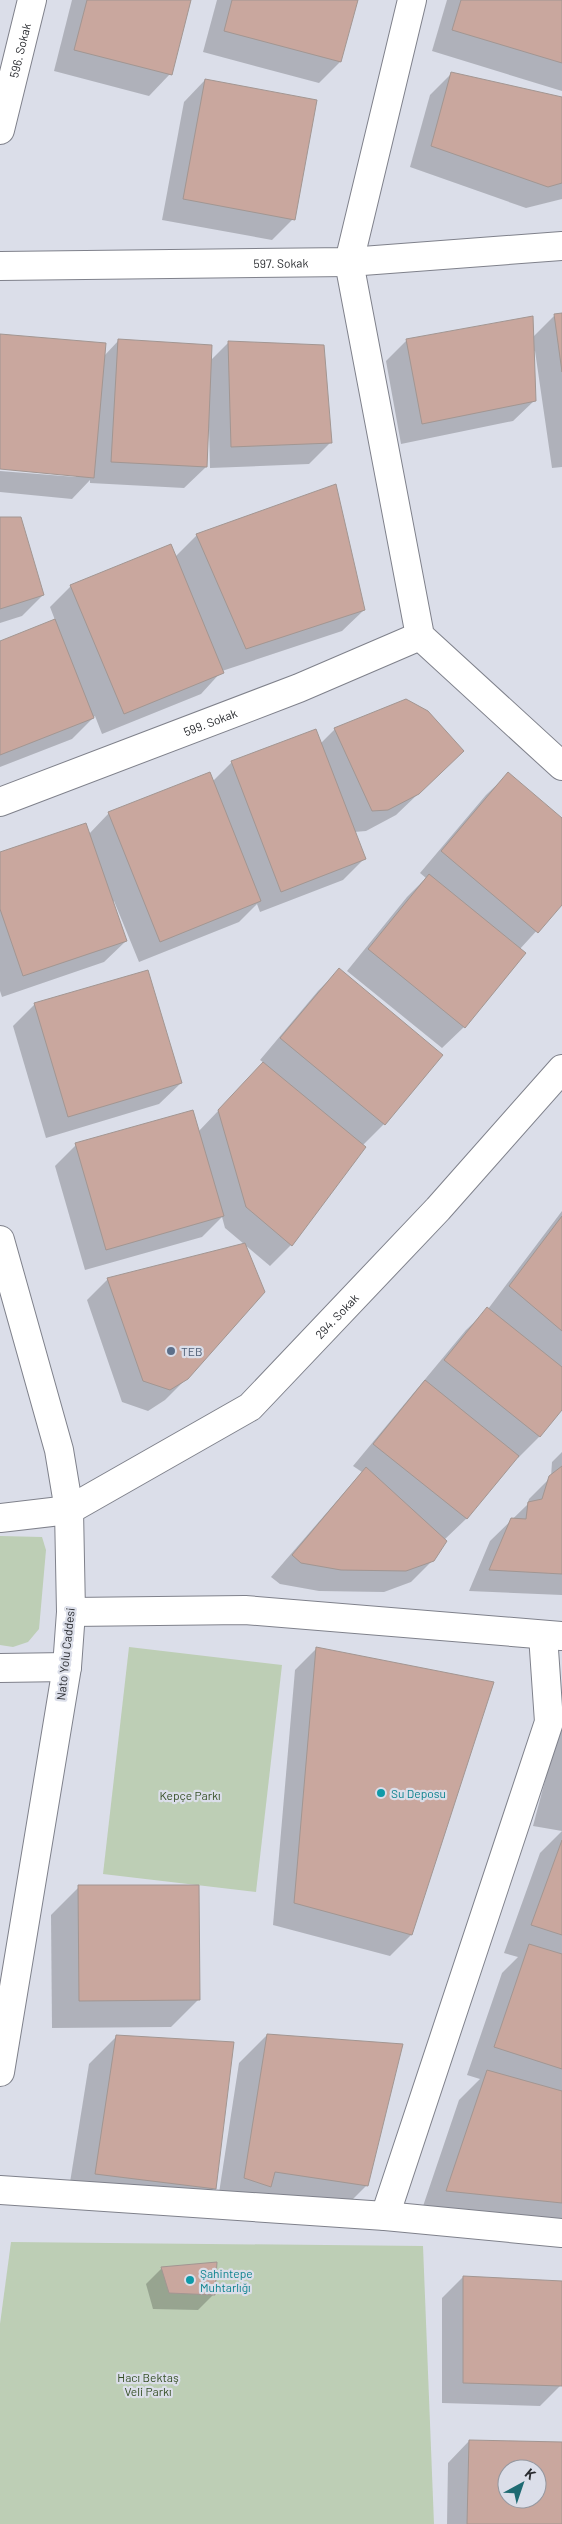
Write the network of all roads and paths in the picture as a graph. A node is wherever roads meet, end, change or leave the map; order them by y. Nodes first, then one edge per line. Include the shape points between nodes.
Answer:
1 (32, 0) edge
2 (412, 0) edge
3 (0, 130) edge
4 (562, 246) edge
5 (349, 262) junction
6 (0, 266) edge
7 (420, 636) junction
8 (562, 766) edge
9 (0, 802) edge
10 (562, 1069) edge
11 (0, 1240) edge
12 (68, 1510) junction
13 (0, 1518) edge
14 (71, 1612) junction
15 (553, 1636) edge
16 (67, 1667) junction
17 (0, 1668) edge
18 (0, 2072) edge
19 (0, 2190) edge
20 (385, 2216) junction
21 (562, 2233) edge

1 - 3 street, 596. Sokak
2 - 5 street
4 - 5 street, 597. Sokak
5 - 6 street, 597. Sokak
5 - 7 street
7 - 8 street
7 - 9 street, 599. Sokak via 299,688
10 - 12 street, 294. Sokak via 438,1209 250,1407
11 - 12 street, Nato Yolu Caddesi via 59,1450
12 - 13 street
12 - 14 street, Nato Yolu Caddesi
14 - 15 street via 245,1610
14 - 16 street, Nato Yolu Caddesi
15 - 20 street via 549,1722
16 - 17 street
16 - 18 street, Nato Yolu Caddesi
19 - 20 street
20 - 21 street

